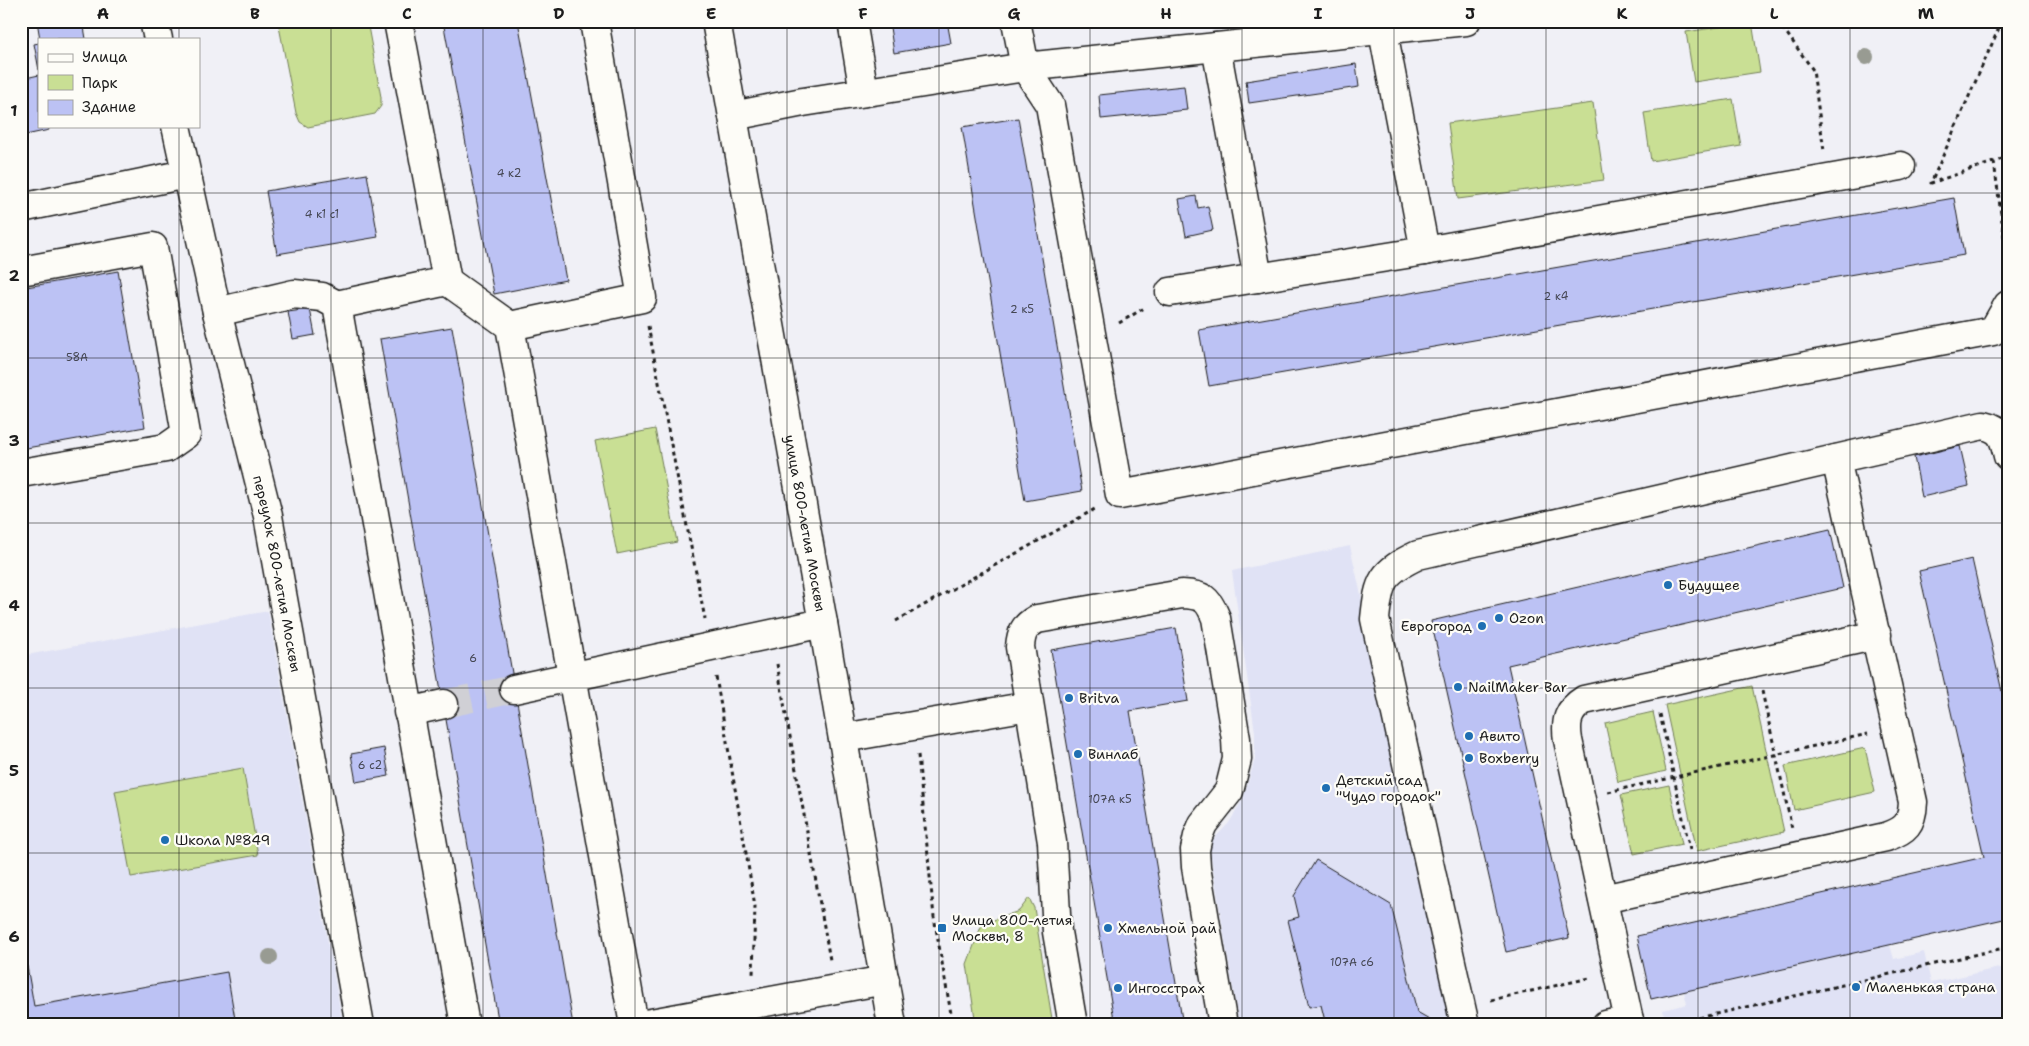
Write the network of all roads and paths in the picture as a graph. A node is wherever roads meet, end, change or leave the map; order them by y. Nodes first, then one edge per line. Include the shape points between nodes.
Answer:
1 (154, 21) edge
2 (398, 21) edge
3 (594, 21) edge
4 (716, 21) edge
5 (852, 21) edge
6 (1016, 21) edge
7 (1466, 21) edge
8 (1778, 21) edge
9 (2002, 21) edge
10 (1382, 26) edge
11 (158, 38) edge
12 (1216, 48) junction
13 (1025, 67) junction
14 (864, 92) junction
15 (733, 116) junction
16 (176, 128) edge
17 (2008, 157) edge
18 (1994, 162) junction
19 (1901, 166) dead end
20 (186, 174) junction
21 (1828, 180) junction
22 (21, 208) edge
23 (1424, 251) junction
24 (2008, 266) edge
25 (21, 270) edge
26 (1258, 278) junction
27 (446, 281) junction
28 (1170, 292) joint
29 (337, 305) junction
30 (2008, 305) edge
31 (217, 312) junction
32 (510, 326) junction
33 (1092, 339) junction
34 (2008, 456) edge
35 (1836, 458) junction
36 (21, 473) edge
37 (1120, 495) junction
38 (896, 621) dead end
39 (824, 623) junction
40 (771, 634) junction
41 (1877, 635) junction
42 (1755, 662) junction
43 (573, 676) junction
44 (1654, 684) junction
45 (514, 689) tunnel mouth
46 (444, 704) tunnel mouth
47 (1029, 706) junction
48 (408, 712) junction
49 (915, 725) junction
50 (1897, 728) junction
51 (843, 738) junction
52 (1776, 755) junction
53 (1674, 777) junction
54 (1581, 798) junction
55 (1798, 856) junction
56 (1696, 879) junction
57 (1603, 900) junction
58 (2008, 947) edge
59 (1619, 972) junction
60 (884, 980) junction
61 (836, 991) junction
62 (753, 1015) edge
63 (1463, 1016) edge
64 (1622, 1023) edge
65 (360, 1025) edge
66 (465, 1025) edge
67 (634, 1025) edge
68 (640, 1025) edge
69 (892, 1025) edge
70 (953, 1025) edge
71 (1073, 1025) edge
72 (1223, 1025) edge
73 (1668, 1025) edge

1 - 11 main road
2 - 27 main road
3 - 32 main road via 642,298
4 - 15 main road, улица 800-летия Москвы
5 - 14 main road
6 - 13 main road
7 - 10 main road
8 - 21 path via 1813,70
9 - 18 path via 1931,183
10 - 12 main road
10 - 23 main road
12 - 13 main road
12 - 26 main road
13 - 14 main road
13 - 33 main road via 1050,105
14 - 15 main road
15 - 39 main road, улица 800-летия Москвы
16 - 20 main road, переулок 800-летия Москвы
17 - 18 path
18 - 24 path
19 - 21 main road
20 - 22 main road
20 - 31 main road, переулок 800-летия Москвы
21 - 23 main road
23 - 26 main road
25 - 36 main road via 153,247 186,434 166,448
26 - 28 main road
27 - 29 main road
27 - 32 main road
28 - 33 path
29 - 31 main road via 322,297 294,294
29 - 48 main road
30 - 37 main road via 1993,331
31 - 65 main road, переулок 800-летия Москвы via 268,516
32 - 43 main road
33 - 37 main road
34 - 35 main road via 1998,431 1983,425
35 - 41 main road
35 - 63 main road via 1418,555 1396,565 1387,575 1378,589 1375,618
37 - 38 path
39 - 40 main road
39 - 51 main road, улица 800-летия Москвы
40 - 43 main road
40 - 61 path
41 - 42 main road
41 - 50 main road
42 - 44 main road
42 - 52 path
43 - 45 main road
43 - 67 main road
44 - 53 path
44 - 54 main road via 1584,700 1568,715 1568,740
46 - 48 main road
47 - 49 main road
47 - 71 main road via 1052,842 1057,932
47 - 72 main road via 1020,648 1021,634 1032,621 1182,594 1198,595 1210,603 1216,618 1237,759 1229,791 1203,824 1195,850
48 - 66 main road
49 - 51 main road
49 - 70 path via 934,917
50 - 52 path
50 - 55 main road via 1913,802 1913,815 1908,825 1901,832 1886,837
51 - 60 main road, улица 800-летия Москвы
52 - 53 path
52 - 55 path
53 - 54 path
53 - 56 path
54 - 57 main road
55 - 56 main road
56 - 57 main road
57 - 59 main road
58 - 73 path
59 - 63 path
59 - 64 main road
60 - 61 main road
60 - 69 main road, улица 800-летия Москвы
61 - 62 main road
62 - 68 main road

